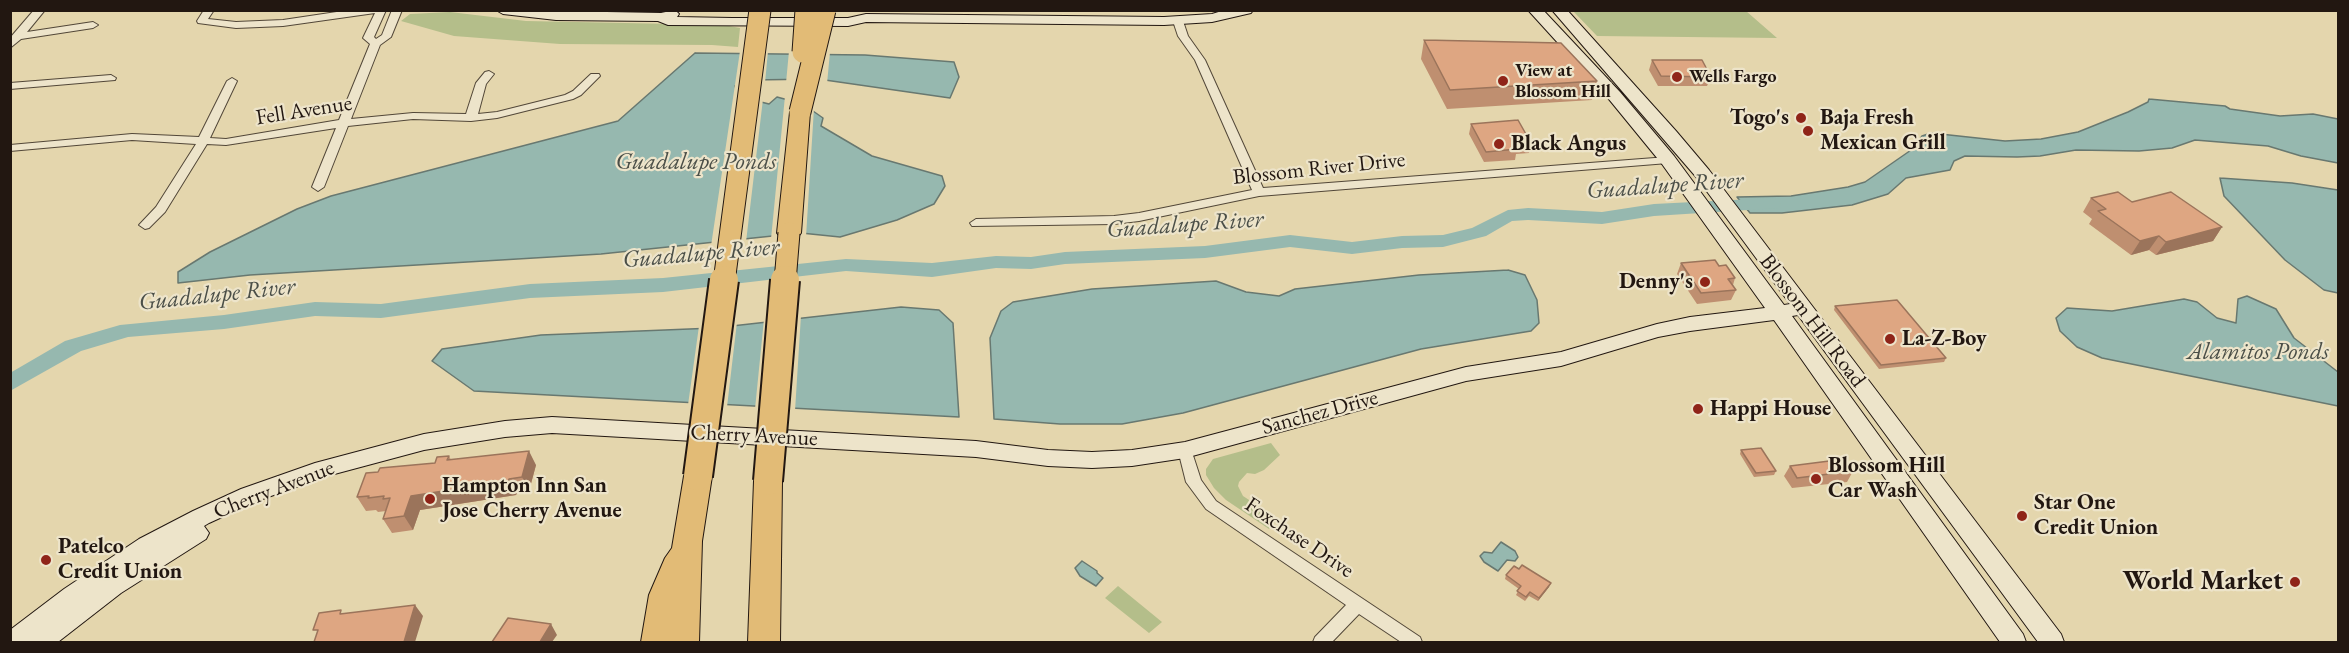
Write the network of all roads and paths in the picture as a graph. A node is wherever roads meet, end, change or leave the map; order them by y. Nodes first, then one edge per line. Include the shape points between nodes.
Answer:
1 (40, 10) edge
2 (209, 10) edge
3 (375, 10) edge
4 (381, 10) edge
5 (397, 10) edge
6 (503, 10) edge
7 (760, 10) edge
8 (806, 10) edge
9 (825, 10) edge
10 (1246, 10) edge
11 (1536, 10) edge
12 (1558, 10) edge
13 (941, 15) edge
14 (1178, 21) junction
15 (93, 25) dead end
16 (18, 36) junction
17 (376, 44) junction
18 (10, 45) edge
19 (489, 74) dead end
20 (595, 76) dead end
21 (111, 78) dead end
22 (232, 81) dead end
23 (10, 86) edge
24 (1614, 95) junction
25 (1643, 103) junction
26 (800, 112) junction
27 (471, 118) junction
28 (344, 123) junction
29 (203, 141) junction
30 (10, 148) edge
31 (1668, 160) junction
32 (1705, 177) junction
33 (318, 187) dead end
34 (1259, 192) junction
35 (976, 223) dead end
36 (145, 225) dead end
37 (1802, 308) junction
38 (1779, 314) junction
39 (568, 428) junction
40 (832, 440) joint
41 (1185, 450) junction
42 (1937, 533) junction
43 (687, 541) junction
44 (1990, 559) junction
45 (1357, 604) junction
46 (14, 642) edge
47 (40, 642) edge
48 (657, 642) edge
49 (683, 642) edge
50 (764, 642) edge
51 (1321, 642) edge
52 (1414, 642) edge
53 (2014, 642) edge
54 (2052, 642) edge

1 - 16 street
2 - 3 street via 202,21 236,25 283,23
4 - 17 street via 368,38
5 - 17 street via 386,37
6 - 13 street via 540,15 732,22 848,22
7 - 43 highway, bridge
8 - 26 highway, bridge
9 - 26 highway, bridge
10 - 14 street
11 - 24 street, Blossom Hill Road
12 - 25 street, Blossom Hill Road
13 - 14 street
14 - 34 street via 1183,36 1200,60
15 - 16 street
16 - 18 street
17 - 28 street
19 - 27 street via 481,83
20 - 27 street, Fell Avenue via 569,97
21 - 23 street
22 - 29 street
24 - 25 street
24 - 31 street, Blossom Hill Road
25 - 32 street, Blossom Hill Road
26 - 50 highway, bridge via 768,481
27 - 28 street, Fell Avenue via 413,116
28 - 29 street, Fell Avenue via 252,139
28 - 33 street
29 - 30 street, Fell Avenue via 132,137
29 - 36 street via 161,209
31 - 32 street
31 - 34 street, Blossom River Drive
31 - 38 street, Blossom Hill Road
32 - 37 street, Blossom Hill Road
34 - 35 street, Blossom River Drive via 1114,220
37 - 38 street, Sanchez Drive
37 - 44 street, Blossom Hill Road
38 - 41 street, Sanchez Drive via 1690,324 1561,359 1469,374
38 - 42 street, Blossom Hill Road
39 - 40 street, Cherry Avenue
39 - 46 street, Cherry Avenue via 552,425 505,429 399,447 249,495 147,546 72,596
39 - 47 street, Cherry Avenue via 393,461 296,489 205,529 113,586
40 - 41 street, Sanchez Drive via 1092,460
41 - 45 street, Foxchase Drive via 1194,482 1211,505
42 - 44 street
42 - 53 street, Blossom Hill Road
43 - 48 highway via 665,595
43 - 49 highway
44 - 54 street, Blossom Hill Road
45 - 51 street
45 - 52 street, Foxchase Drive

